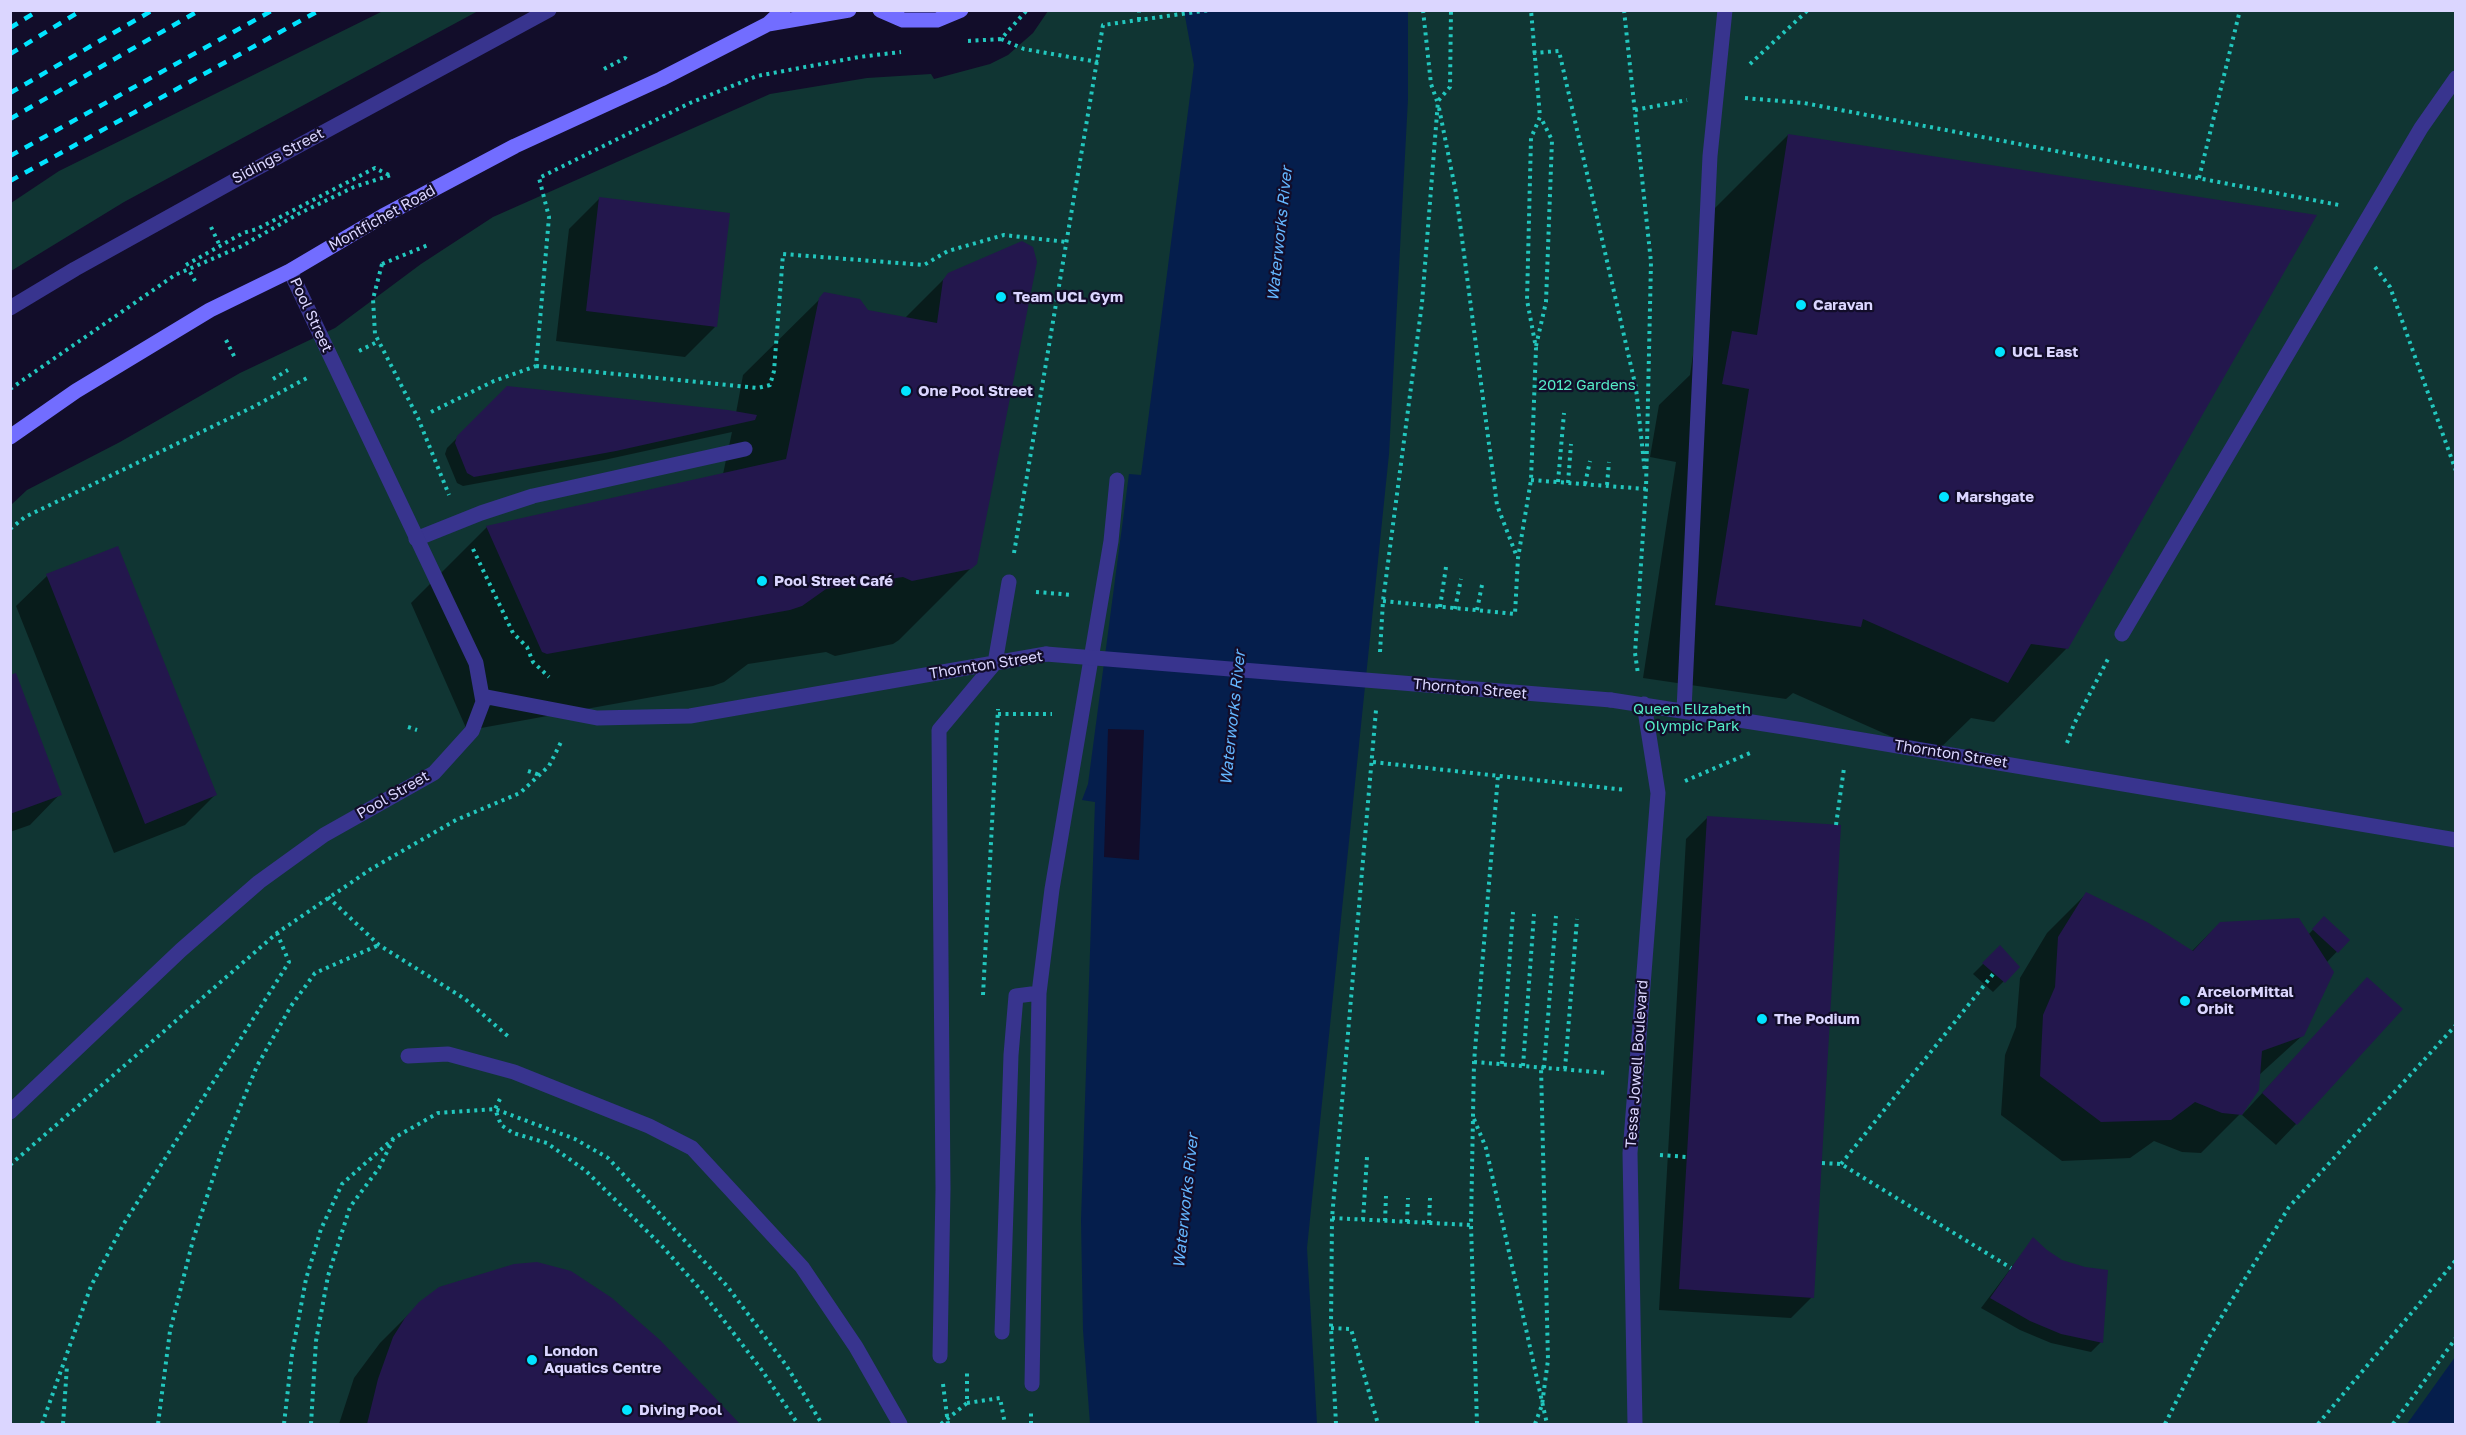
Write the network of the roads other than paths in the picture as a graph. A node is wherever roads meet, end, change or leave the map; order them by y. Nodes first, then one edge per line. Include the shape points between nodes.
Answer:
1 (549, 10) edge
2 (783, 10) edge
3 (849, 10) edge
4 (880, 10) edge
5 (961, 10) edge
6 (1725, 10) edge
7 (768, 24) junction
8 (2456, 78) edge
9 (290, 271) junction
10 (10, 308) edge
11 (10, 437) edge
12 (745, 449) dead end
13 (1117, 480) dead end
14 (416, 539) junction
15 (1009, 582) road end
16 (2122, 634) road end
17 (995, 663) junction
18 (482, 696) junction
19 (1644, 704) junction
20 (1684, 710) junction
21 (2456, 840) edge
22 (1039, 993) junction
23 (408, 1056) dead end
24 (10, 1112) edge
25 (1002, 1332) dead end
26 (939, 1356) road end
27 (1032, 1384) dead end
28 (900, 1425) edge
29 (1635, 1425) edge

1 - 10 street, Sidings Street via 218,189
2 - 7 street, Montfichet Road
3 - 7 street, Montfichet Road
4 - 5 street via 903,20 937,20
6 - 20 street via 1710,156
7 - 9 street, Montfichet Road via 661,79 515,146
8 - 16 street via 2421,128
9 - 11 street, Montfichet Road via 164,336
9 - 14 street, Pool Street
12 - 14 street via 533,496
13 - 22 street via 1112,541 1052,889
14 - 18 street, Pool Street via 476,663
15 - 17 street
17 - 18 street, Thornton Street via 690,716 597,718
17 - 19 street, Thornton Street, bridge via 1046,654
17 - 26 street via 939,730 943,1189
18 - 24 street, Pool Street via 472,731 434,772 324,835 259,882
19 - 20 street, Thornton Street
19 - 29 street, Tessa Jowell Boulevard via 1658,793 1630,1153
20 - 21 street, Thornton Street
22 - 25 street via 1016,996
22 - 27 street
23 - 28 street via 448,1054 514,1072 649,1126 692,1149 802,1268 856,1347

